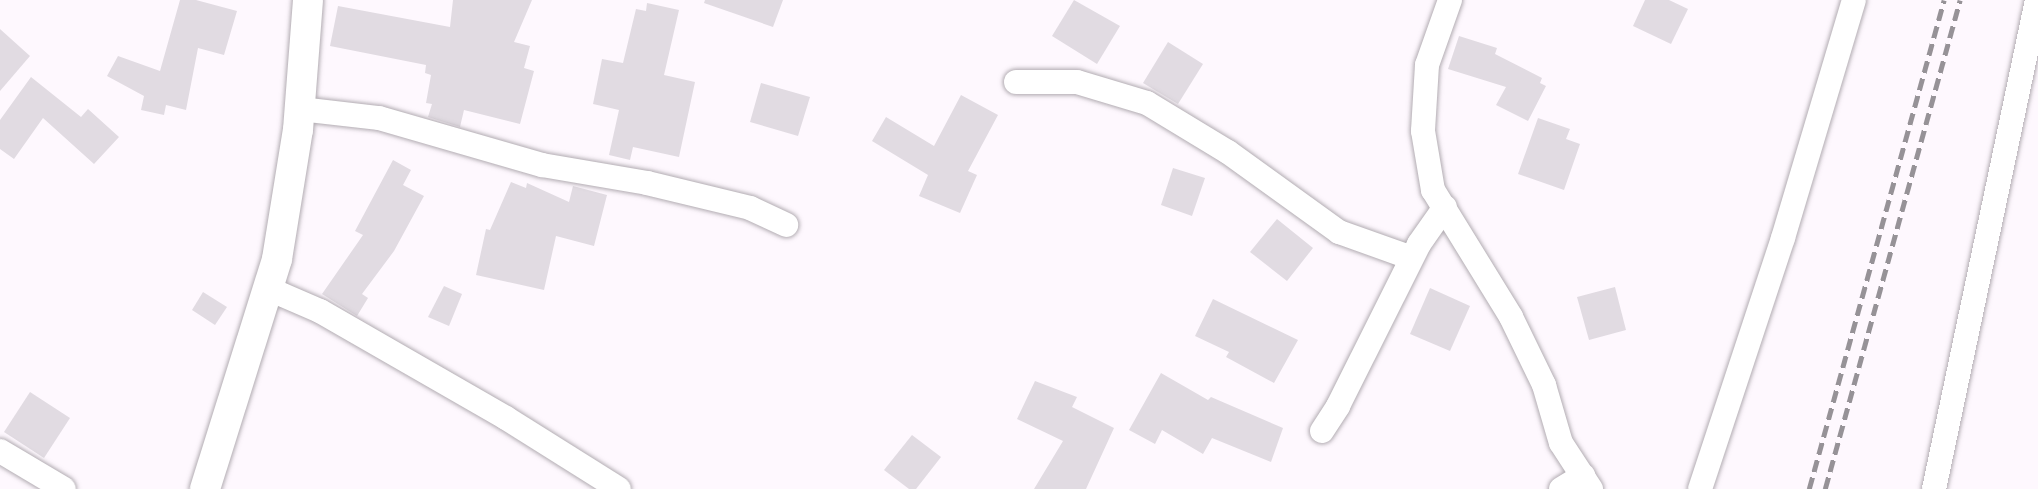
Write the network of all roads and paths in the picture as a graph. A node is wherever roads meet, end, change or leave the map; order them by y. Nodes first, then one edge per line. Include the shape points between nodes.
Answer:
1 (308, 0) edge
2 (1450, 0) edge
3 (1854, 0) edge
4 (2037, 0) edge
5 (1016, 82) dead end
6 (300, 109) junction
7 (1445, 207) junction
8 (786, 225) dead end
9 (1412, 258) junction
10 (269, 289) junction
11 (1322, 431) dead end
12 (0, 451) edge
13 (1587, 482) edge
14 (64, 489) edge
15 (205, 489) edge
16 (619, 489) edge
17 (1561, 489) edge
18 (1700, 489) edge
19 (1934, 489) edge

1 - 6 street
2 - 7 street via 1427,65 1423,131 1433,190
3 - 18 street via 1783,238
4 - 19 street
5 - 9 street via 1077,82 1147,103 1228,152 1340,232
6 - 8 street via 379,118 542,165 647,183 750,208
6 - 10 street via 288,204
7 - 9 street
7 - 13 street via 1511,317 1544,385 1561,443
9 - 11 street
10 - 15 street
10 - 16 street via 320,311 506,418
12 - 14 street
13 - 17 street

